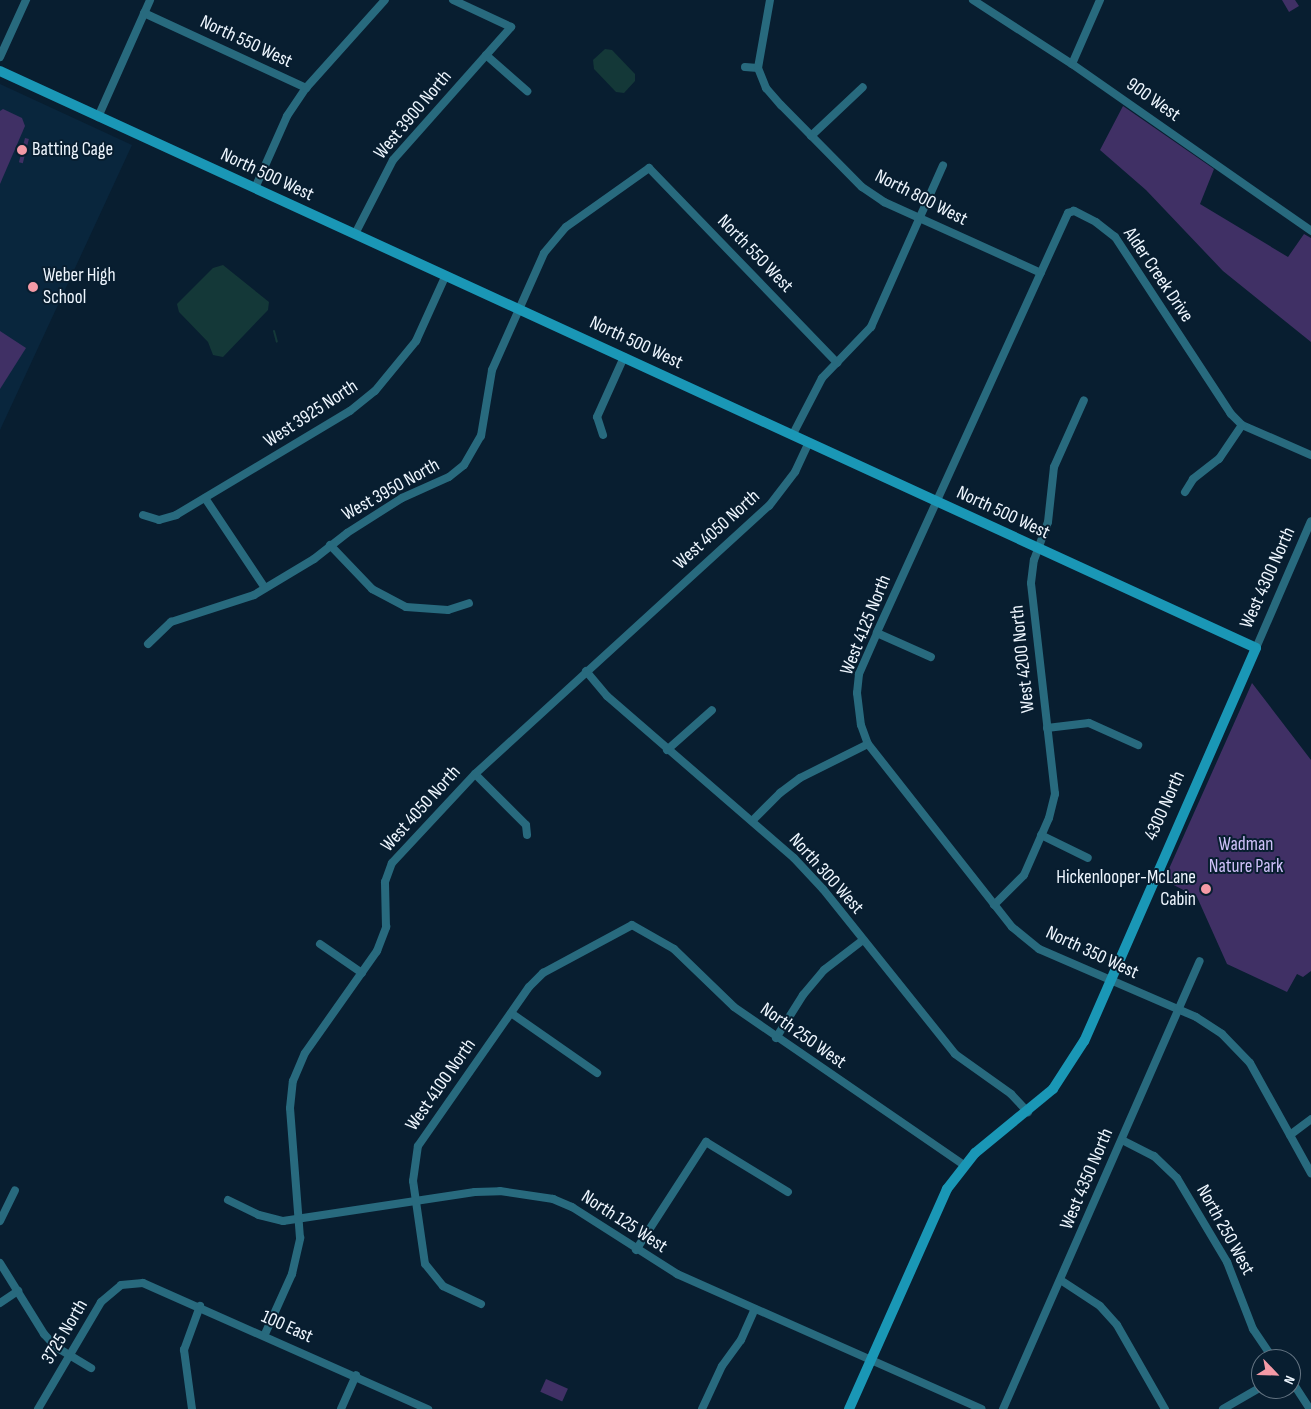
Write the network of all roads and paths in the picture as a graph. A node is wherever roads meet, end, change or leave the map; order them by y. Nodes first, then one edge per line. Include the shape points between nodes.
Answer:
1 (26, 0) edge
2 (150, 0) edge
3 (385, 0) edge
4 (452, 0) edge
5 (770, 0) edge
6 (972, 0) edge
7 (1100, 0) edge
8 (144, 13) junction
9 (486, 55) junction
10 (0, 57) edge
11 (1072, 64) junction
12 (745, 67) dead end
13 (758, 68) junction
14 (0, 71) edge
15 (863, 87) dead end
16 (306, 88) junction
17 (527, 91) dead end
18 (98, 117) junction
19 (812, 136) junction
20 (943, 165) dead end
21 (649, 168) joint
22 (256, 188) junction
23 (919, 218) junction
24 (1311, 231) edge
25 (355, 234) junction
26 (1041, 273) junction
27 (446, 275) junction
28 (518, 309) junction
29 (624, 357) junction
30 (837, 363) junction
31 (1084, 400) dead end
32 (1242, 425) junction
33 (794, 434) junction
34 (603, 436) dead end
35 (809, 442) junction
36 (1311, 455) edge
37 (1185, 492) dead end
38 (206, 498) junction
39 (937, 502) junction
40 (143, 515) dead end
41 (1311, 521) edge
42 (330, 545) junction
43 (1038, 548) junction
44 (265, 588) junction
45 (469, 603) dead end
46 (876, 633) junction
47 (148, 644) dead end
48 (1256, 648) junction
49 (931, 657) dead end
50 (586, 671) junction
51 (712, 710) dead end
52 (1047, 728) junction
53 (868, 744) junction
54 (1138, 745) dead end
55 (667, 750) junction
56 (475, 774) junction
57 (752, 821) junction
58 (527, 835) dead end
59 (1041, 835) junction
60 (1088, 858) dead end
61 (994, 906) junction
62 (632, 924) joint
63 (863, 940) junction
64 (320, 944) dead end
65 (1200, 961) dead end
66 (362, 973) junction
67 (1112, 980) junction
68 (1178, 1010) junction
69 (511, 1013) junction
70 (776, 1038) junction
71 (598, 1073) dead end
72 (1028, 1112) junction
73 (1311, 1119) edge
74 (1290, 1135) junction
75 (1122, 1140) junction
76 (964, 1165) junction
77 (1311, 1172) edge
78 (15, 1190) dead end
79 (788, 1192) dead end
80 (228, 1200) dead end
81 (416, 1201) junction
82 (298, 1218) junction
83 (0, 1221) edge
84 (636, 1250) junction
85 (0, 1263) edge
86 (1062, 1281) junction
87 (130, 1283) joint
88 (18, 1291) junction
89 (0, 1303) edge
90 (481, 1304) dead end
91 (200, 1306) junction
92 (755, 1309) junction
93 (265, 1334) junction
94 (1266, 1349) edge
95 (70, 1356) junction
96 (870, 1360) junction
97 (91, 1368) dead end
98 (356, 1375) junction
99 (1251, 1393) edge
100 (1301, 1395) edge
101 (38, 1409) edge
102 (192, 1409) edge
103 (341, 1409) edge
104 (428, 1409) edge
105 (702, 1409) edge
106 (848, 1409) edge
107 (981, 1409) edge
108 (1003, 1409) edge
109 (1165, 1409) edge
110 (1223, 1409) edge
111 (1310, 1409) edge

1 - 10 street
2 - 8 street
3 - 16 street
4 - 9 street, West 3900 North via 511,27
5 - 13 street
6 - 11 street, 900 West
7 - 11 street
8 - 16 street, North 550 West
8 - 18 street
9 - 17 street
9 - 25 street, West 3900 North via 393,160
11 - 24 street, 900 West
12 - 13 street
13 - 19 street, North 800 West via 766,88
14 - 18 street, North 500 West
15 - 19 street
16 - 22 street via 287,116
18 - 22 street, North 500 West
19 - 23 street, North 800 West via 862,187 884,202
20 - 23 street
21 - 28 street, West 3950 North via 556,236 544,253
21 - 30 street, North 550 West
22 - 25 street, North 500 West
23 - 26 street, North 800 West
23 - 30 street via 871,327
25 - 27 street, North 500 West
26 - 32 street, Alder Creek Drive via 1068,213 1074,211 1106,229 1124,249 1224,406
26 - 39 street, Alder Creek Drive
27 - 28 street, North 500 West
27 - 38 street, West 3925 North via 416,341 375,391 350,411
28 - 29 street, North 500 West
28 - 42 street, West 3950 North via 492,370 481,436 464,465 449,477 402,498
29 - 33 street, North 500 West
29 - 34 street via 597,418
30 - 33 street via 817,386
31 - 43 street, West 4200 North via 1054,467 1048,522
32 - 36 street, Alder Creek Drive
32 - 37 street via 1219,459 1193,479
33 - 35 street, North 500 West
35 - 39 street, North 500 West
35 - 50 street, West 4050 North via 795,472 769,506
38 - 40 street, West 3925 North via 176,516 159,520
38 - 44 street
39 - 43 street, North 500 West
39 - 46 street, West 4125 North
41 - 48 street, West 4300 North
42 - 44 street, West 3950 North via 314,559
42 - 45 street via 372,589 406,607 448,610
43 - 48 street, North 500 West
43 - 52 street, West 4200 North via 1030,583
44 - 47 street, West 3950 North via 234,603 171,622
46 - 49 street
46 - 53 street, West 4125 North via 859,674 857,693 861,725
48 - 67 street, 4300 North via 1147,893
50 - 55 street, North 300 West via 607,696
50 - 56 street, West 4050 North
51 - 55 street
52 - 54 street via 1089,723
52 - 59 street, West 4200 North via 1054,794
53 - 57 street via 800,778
53 - 61 street, North 350 West
55 - 57 street, North 300 West
56 - 58 street via 526,825
56 - 66 street, West 4050 North via 392,864 385,882 386,927 378,951
57 - 63 street, North 300 West via 823,889
59 - 60 street
59 - 61 street, West 4200 North via 1024,875
61 - 67 street, North 350 West via 1012,927 1039,949
62 - 69 street, West 4100 North via 543,973
62 - 70 street, North 250 West via 674,949 734,1007
63 - 70 street via 824,970 803,995
63 - 72 street, North 300 West via 955,1054 1011,1094
64 - 66 street
65 - 68 street, West 4350 North
66 - 82 street, West 4050 North via 305,1053 293,1081 290,1108
67 - 68 street, North 350 West
67 - 72 street, 4300 North via 1070,1067 1053,1089
68 - 74 street, North 350 West via 1222,1034 1250,1063
68 - 75 street, West 4350 North
69 - 71 street
69 - 81 street, West 4100 North via 424,1133 414,1163
70 - 76 street, North 250 West
72 - 76 street, 4300 North via 989,1141
73 - 74 street
74 - 77 street, North 350 West
75 - 86 street, West 4350 North
75 - 94 street, North 250 West via 1154,1156 1177,1178 1227,1262 1253,1329
76 - 96 street, 4300 North via 936,1210
78 - 83 street
79 - 84 street via 706,1142
80 - 82 street, North 125 West via 271,1219
81 - 82 street, North 125 West
81 - 84 street, North 125 West via 500,1191 553,1199 572,1207
81 - 90 street, West 4100 North via 425,1264 433,1277 443,1286
82 - 93 street, West 4050 North via 300,1238 292,1274
84 - 92 street, North 125 West via 677,1274
85 - 88 street
86 - 108 street, West 4350 North
86 - 109 street via 1100,1306 1117,1325
87 - 91 street, 100 East via 156,1285
87 - 95 street, 3725 North via 111,1292 101,1302
88 - 89 street
88 - 95 street via 44,1334
91 - 93 street, 100 East
91 - 102 street via 184,1350
92 - 96 street, North 125 West
92 - 105 street
93 - 98 street, 100 East
95 - 97 street
95 - 101 street, 3725 North
96 - 106 street, 4300 North
96 - 107 street, North 125 West
98 - 103 street
98 - 104 street, 100 East
99 - 110 street
100 - 111 street

